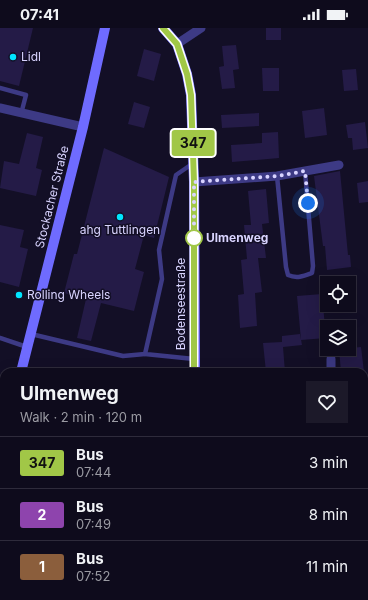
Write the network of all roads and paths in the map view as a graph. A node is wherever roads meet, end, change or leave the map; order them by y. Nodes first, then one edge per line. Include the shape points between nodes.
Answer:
1 (105, 28) edge
2 (163, 28) edge
3 (201, 28) edge
4 (177, 44) junction
5 (0, 88) edge
6 (0, 108) edge
7 (21, 114) junction
8 (83, 127) junction
9 (194, 163) junction
10 (339, 165) dead end
11 (305, 171) junction
12 (277, 176) junction
13 (194, 182) junction
14 (30, 334) junction
15 (0, 338) edge
16 (27, 347) junction
17 (145, 354) junction
18 (194, 359) junction
19 (332, 359) dead end
20 (22, 368) edge
21 (194, 368) edge
22 (331, 368) edge

1 - 8 street, Stockacher Straße
2 - 4 street, Bodenseestraße
3 - 4 street
4 - 9 street, Bodenseestraße via 191,95
5 - 7 lane via 26,95
6 - 7 street
7 - 8 street
8 - 14 street, Stockacher Straße
9 - 13 street, Bodenseestraße
9 - 17 lane via 176,175 159,250 162,279
10 - 11 street
11 - 12 street
11 - 12 lane via 314,266 312,273 304,276 288,275 286,268
12 - 13 street
13 - 18 street, Bodenseestraße
14 - 16 street, Stockacher Straße
14 - 17 lane via 123,356
15 - 16 lane
16 - 20 street, Stockacher Straße
17 - 18 lane
18 - 21 street, Bodenseestraße
19 - 22 street

